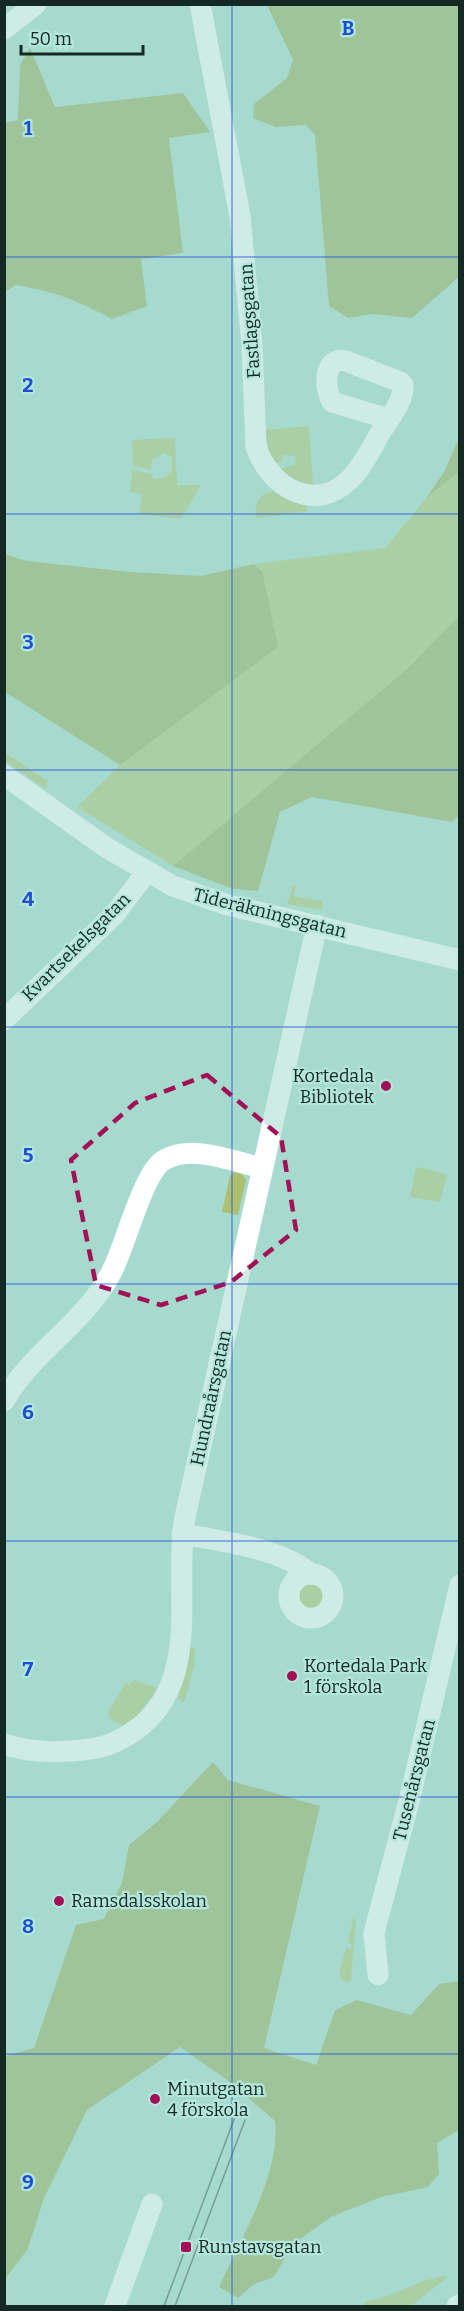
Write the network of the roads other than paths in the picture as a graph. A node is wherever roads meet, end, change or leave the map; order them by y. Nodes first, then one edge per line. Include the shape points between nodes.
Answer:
1 (36, 4) edge
2 (200, 4) edge
3 (4, 29) edge
4 (389, 419) dead end
5 (4, 776) edge
6 (146, 873) junction
7 (317, 925) junction
8 (459, 960) edge
9 (4, 1020) edge
10 (262, 1168) junction
11 (4, 1401) edge
12 (182, 1534) junction
13 (311, 1574) dead end
14 (459, 1591) edge
15 (4, 1744) edge
16 (378, 1975) dead end
17 (152, 2204) dead end
18 (115, 2307) edge

1 - 3 street
2 - 4 street, Fastlagsgatan via 240,216 252,345 256,447 260,457 272,477 286,488 308,495 331,494 356,473
5 - 6 street, Tideräkningsgatan
6 - 7 street, Tideräkningsgatan via 201,897
6 - 9 street, Kvartsekelsgatan via 114,915
7 - 8 street, Tideräkningsgatan
7 - 10 street, Hundraårsgatan
10 - 11 street via 194,1153 162,1161 152,1173 113,1271 101,1291 79,1318 46,1346
10 - 12 street, Hundraårsgatan
12 - 13 street via 243,1545 302,1566
12 - 15 street, Hundraårsgatan via 178,1665 171,1687 152,1716 126,1737 102,1747 41,1750
14 - 16 street, Tusenårsgatan via 374,1933
17 - 18 street

